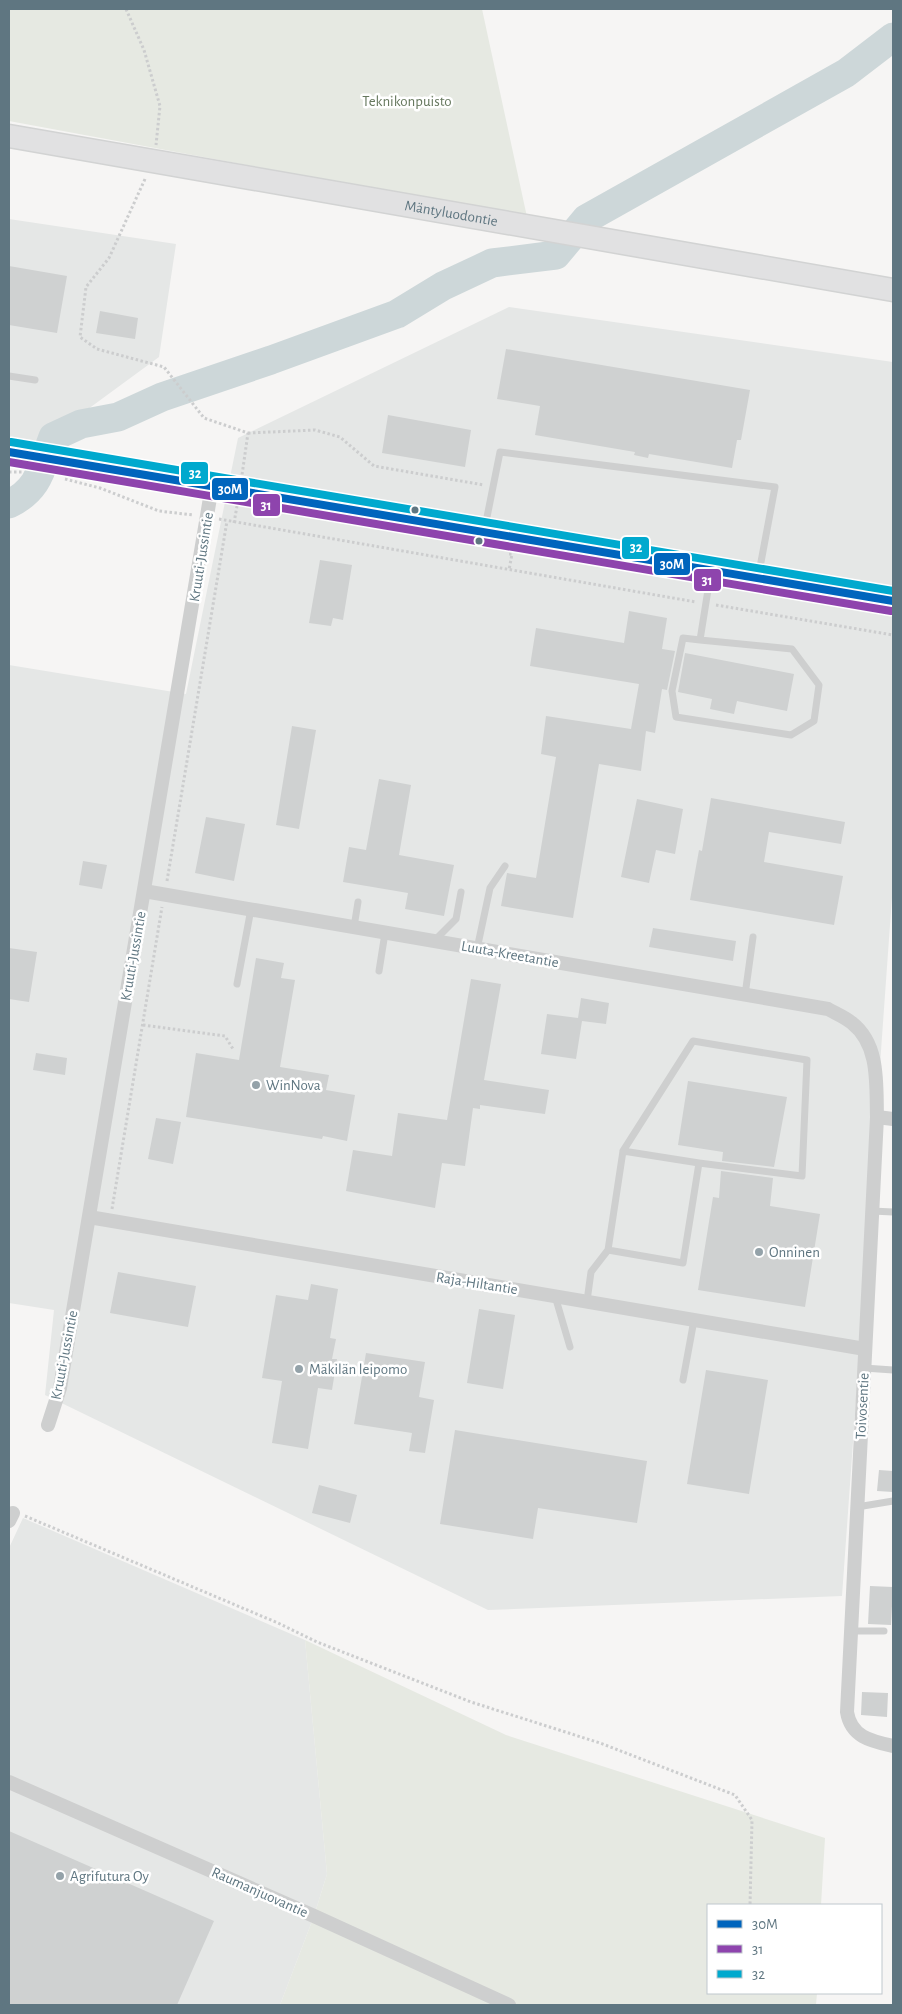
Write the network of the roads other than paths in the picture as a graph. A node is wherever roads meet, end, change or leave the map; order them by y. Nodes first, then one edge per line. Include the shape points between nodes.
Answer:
1 (9, 136) edge
2 (893, 290) edge
3 (9, 376) edge
4 (34, 380) dead end
5 (9, 452) edge
6 (212, 486) junction
7 (484, 532) junction
8 (711, 570) junction
9 (758, 578) junction
10 (893, 601) edge
11 (700, 640) junction
12 (505, 866) dead end
13 (144, 891) junction
14 (461, 892) dead end
15 (358, 902) dead end
16 (251, 909) junction
17 (354, 927) junction
18 (385, 933) junction
19 (752, 937) dead end
20 (434, 941) junction
21 (477, 949) junction
22 (379, 970) dead end
23 (237, 984) dead end
24 (744, 995) junction
25 (866, 1039) joint
26 (877, 1117) junction
27 (893, 1118) edge
28 (623, 1151) junction
29 (700, 1162) junction
30 (872, 1211) junction
31 (893, 1212) edge
32 (89, 1217) junction
33 (608, 1250) junction
34 (555, 1296) junction
35 (587, 1301) junction
36 (694, 1320) junction
37 (570, 1347) dead end
38 (865, 1349) junction
39 (864, 1368) junction
40 (893, 1370) edge
41 (683, 1380) dead end
42 (48, 1425) dead end
43 (893, 1501) edge
44 (857, 1507) junction
45 (851, 1631) junction
46 (884, 1631) dead end
47 (893, 1746) edge
48 (9, 1782) edge
49 (509, 2005) edge

1 - 2 highway, Mäntyluodontie
3 - 4 lane
5 - 6 street
6 - 7 street
6 - 13 street, Kruuti-Jussintie
7 - 8 street
7 - 9 lane via 500,452 775,488
8 - 9 street
8 - 11 lane
9 - 10 street
11 - 11 lane via 792,649 819,685 814,721 791,736 676,717 672,691 683,638
12 - 21 lane via 490,888
13 - 16 street, Luuta-Kreetantie
13 - 32 street, Kruuti-Jussintie
14 - 20 lane via 456,919
15 - 17 lane
16 - 17 street, Luuta-Kreetantie
16 - 23 lane
17 - 18 street, Luuta-Kreetantie
18 - 20 street, Luuta-Kreetantie
18 - 22 lane
19 - 24 lane
20 - 21 street, Luuta-Kreetantie
21 - 24 street, Luuta-Kreetantie
24 - 25 street, Luuta-Kreetantie via 828,1009 852,1023
25 - 26 street, Toivosentie via 876,1068
26 - 27 street
26 - 30 street, Toivosentie
28 - 29 lane
28 - 29 lane via 693,1040 808,1060 802,1176
28 - 33 lane
29 - 33 lane via 683,1264
30 - 31 lane
30 - 38 street, Toivosentie
32 - 34 street, Raja-Hiltantie
32 - 42 street, Kruuti-Jussintie via 60,1388
33 - 35 lane via 591,1272
34 - 35 street, Raja-Hiltantie
34 - 37 lane
35 - 36 street, Raja-Hiltantie
36 - 38 street, Raja-Hiltantie
36 - 41 lane
38 - 39 street, Toivosentie
39 - 40 lane
39 - 44 street, Toivosentie
43 - 44 lane
44 - 45 street, Toivosentie
45 - 46 lane
45 - 47 street, Toivosentie via 849,1723 870,1741
48 - 49 street, Raumanjuovantie

